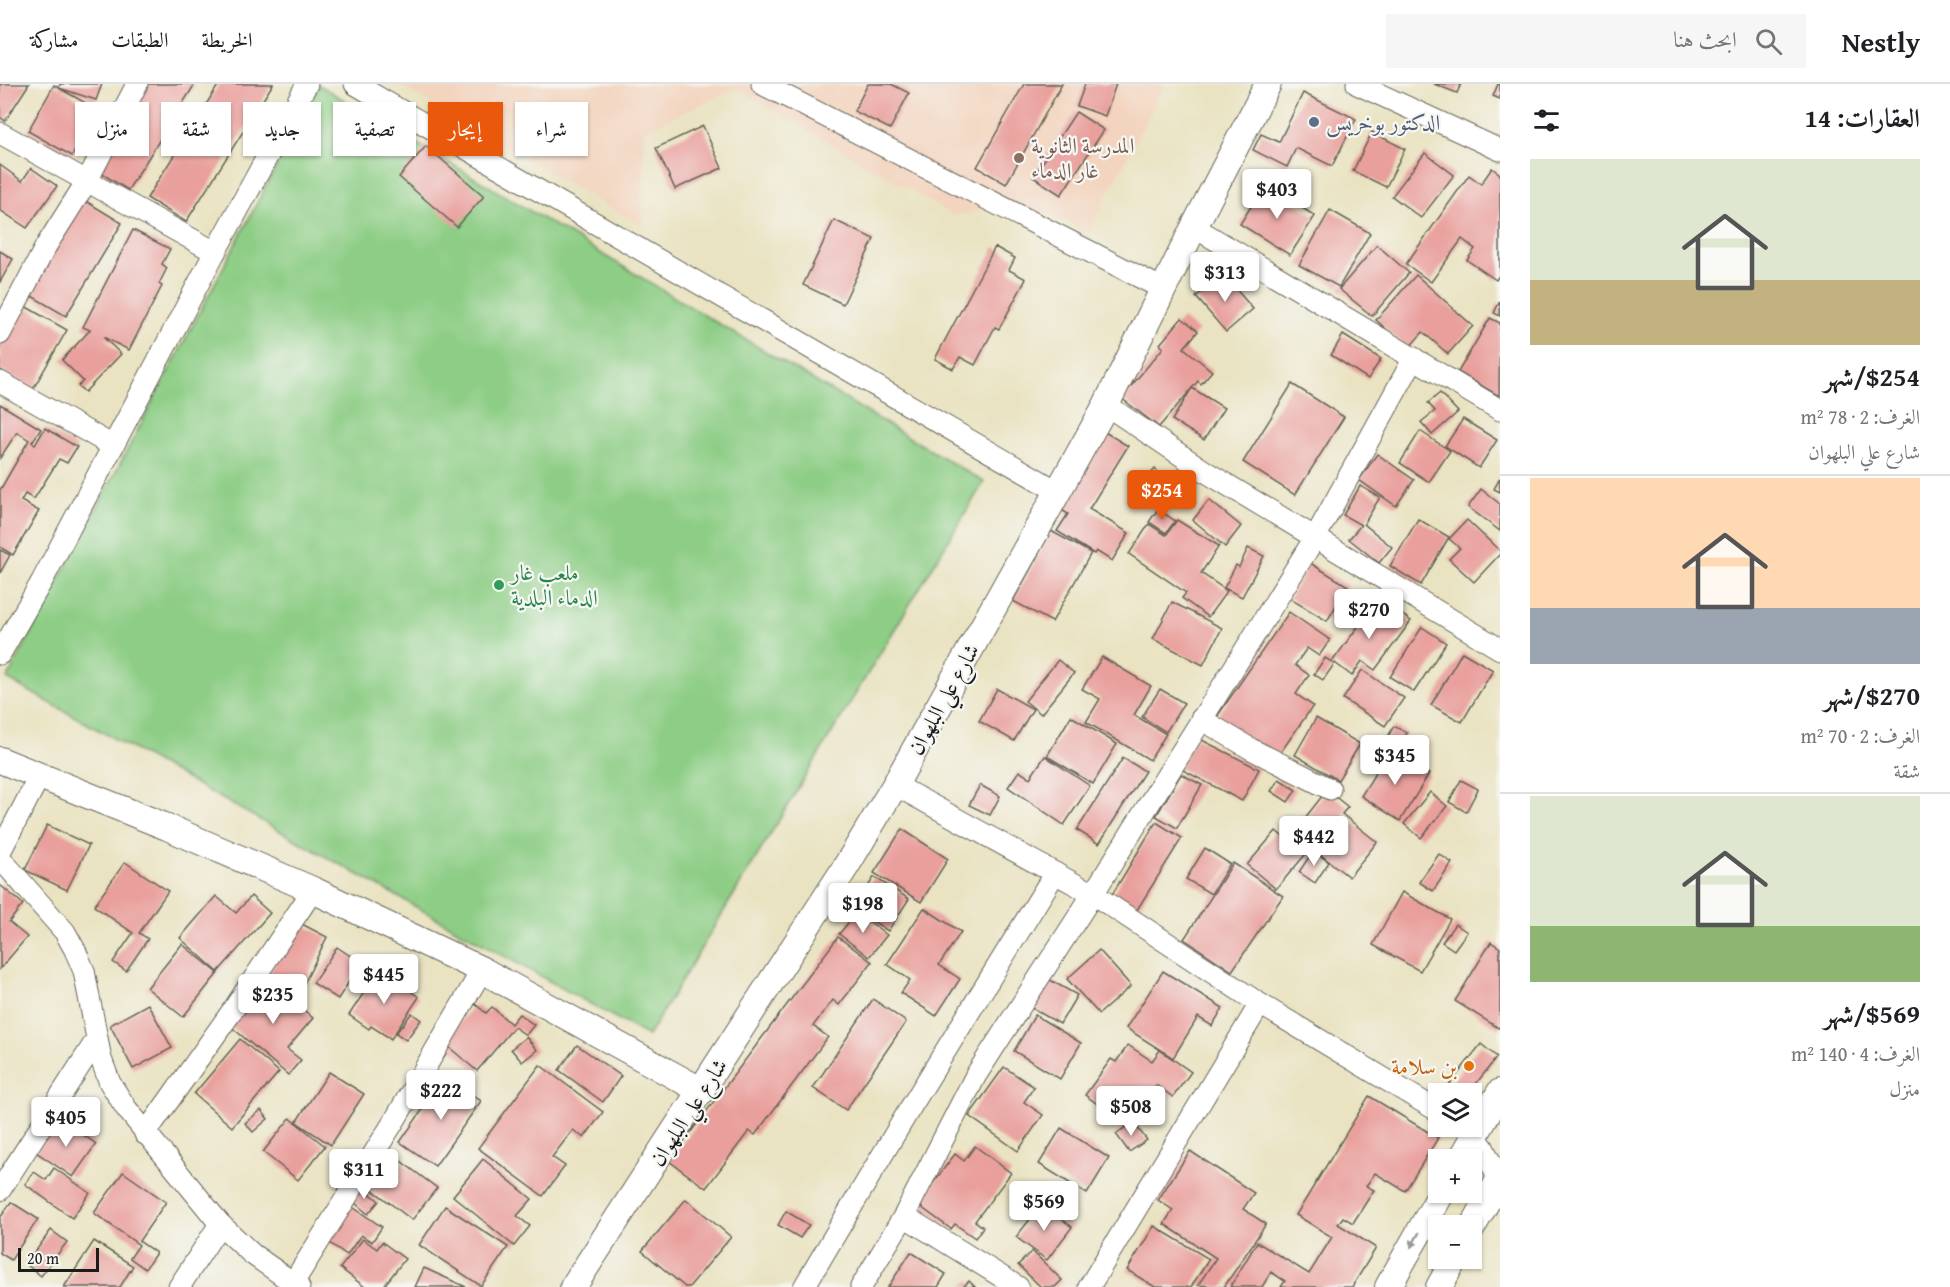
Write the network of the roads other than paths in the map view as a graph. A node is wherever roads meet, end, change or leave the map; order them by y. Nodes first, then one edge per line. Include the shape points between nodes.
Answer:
1 (137, 84) edge
2 (307, 84) edge
3 (355, 84) edge
4 (762, 84) edge
5 (1268, 84) edge
6 (1357, 84) edge
7 (0, 133) edge
8 (1500, 150) edge
9 (87, 181) junction
10 (1194, 227) junction
11 (215, 252) junction
12 (1163, 290) junction
13 (0, 334) edge
14 (1414, 358) junction
15 (0, 382) edge
16 (1106, 405) junction
17 (1500, 410) edge
18 (113, 446) junction
19 (1057, 491) junction
20 (1316, 536) junction
21 (1500, 649) edge
22 (0, 654) edge
23 (1201, 719) junction
24 (0, 759) edge
25 (40, 775) junction
26 (895, 785) junction
27 (1330, 789) dead end
28 (0, 852) edge
29 (0, 858) edge
30 (1055, 873) junction
31 (313, 890) junction
32 (1093, 894) junction
33 (482, 970) junction
34 (1260, 1004) junction
35 (97, 1039) junction
36 (702, 1091) junction
37 (1500, 1092) edge
38 (1428, 1105) edge
39 (1482, 1115) edge
40 (145, 1134) junction
41 (1474, 1137) edge
42 (1499, 1180) edge
43 (0, 1190) edge
44 (1436, 1203) edge
45 (1479, 1215) edge
46 (904, 1216) junction
47 (220, 1224) junction
48 (1449, 1269) edge
49 (296, 1285) edge
50 (179, 1287) edge
51 (573, 1287) edge
52 (804, 1287) edge
53 (861, 1287) edge
54 (1018, 1287) edge
55 (1089, 1287) edge
56 (1388, 1287) edge
57 (1439, 1287) edge

1 - 9 street
2 - 11 street
3 - 19 street
4 - 12 street
5 - 10 street, شارع علي البلهوان
6 - 8 street
7 - 9 street
9 - 11 street
9 - 13 street via 46,246
10 - 12 street, شارع علي البلهوان
10 - 14 street
11 - 18 street
12 - 16 street, شارع علي البلهوان
14 - 17 street
14 - 20 street
15 - 18 street
16 - 19 street, شارع علي البلهوان
16 - 20 street via 1206,472
18 - 22 street
19 - 26 street, شارع علي البلهوان
20 - 21 street
20 - 23 street
23 - 27 street
23 - 32 street
24 - 25 street
25 - 28 street
25 - 31 street
26 - 30 street
26 - 36 street, شارع علي البلهوان
29 - 35 street via 65,932 75,950 88,988
30 - 32 street
30 - 52 street
31 - 33 street
31 - 40 street
32 - 34 street
32 - 46 street via 976,1075
33 - 36 street
33 - 49 street
34 - 38 street
34 - 55 street
35 - 40 street via 110,1083
35 - 43 street
36 - 51 street, شارع علي البلهوان
37 - 39 street
40 - 47 street
41 - 42 street
42 - 45 street
44 -> 56 street
46 - 53 street
46 - 54 street
47 - 49 street via 252,1254
47 - 50 street
48 - 57 street

